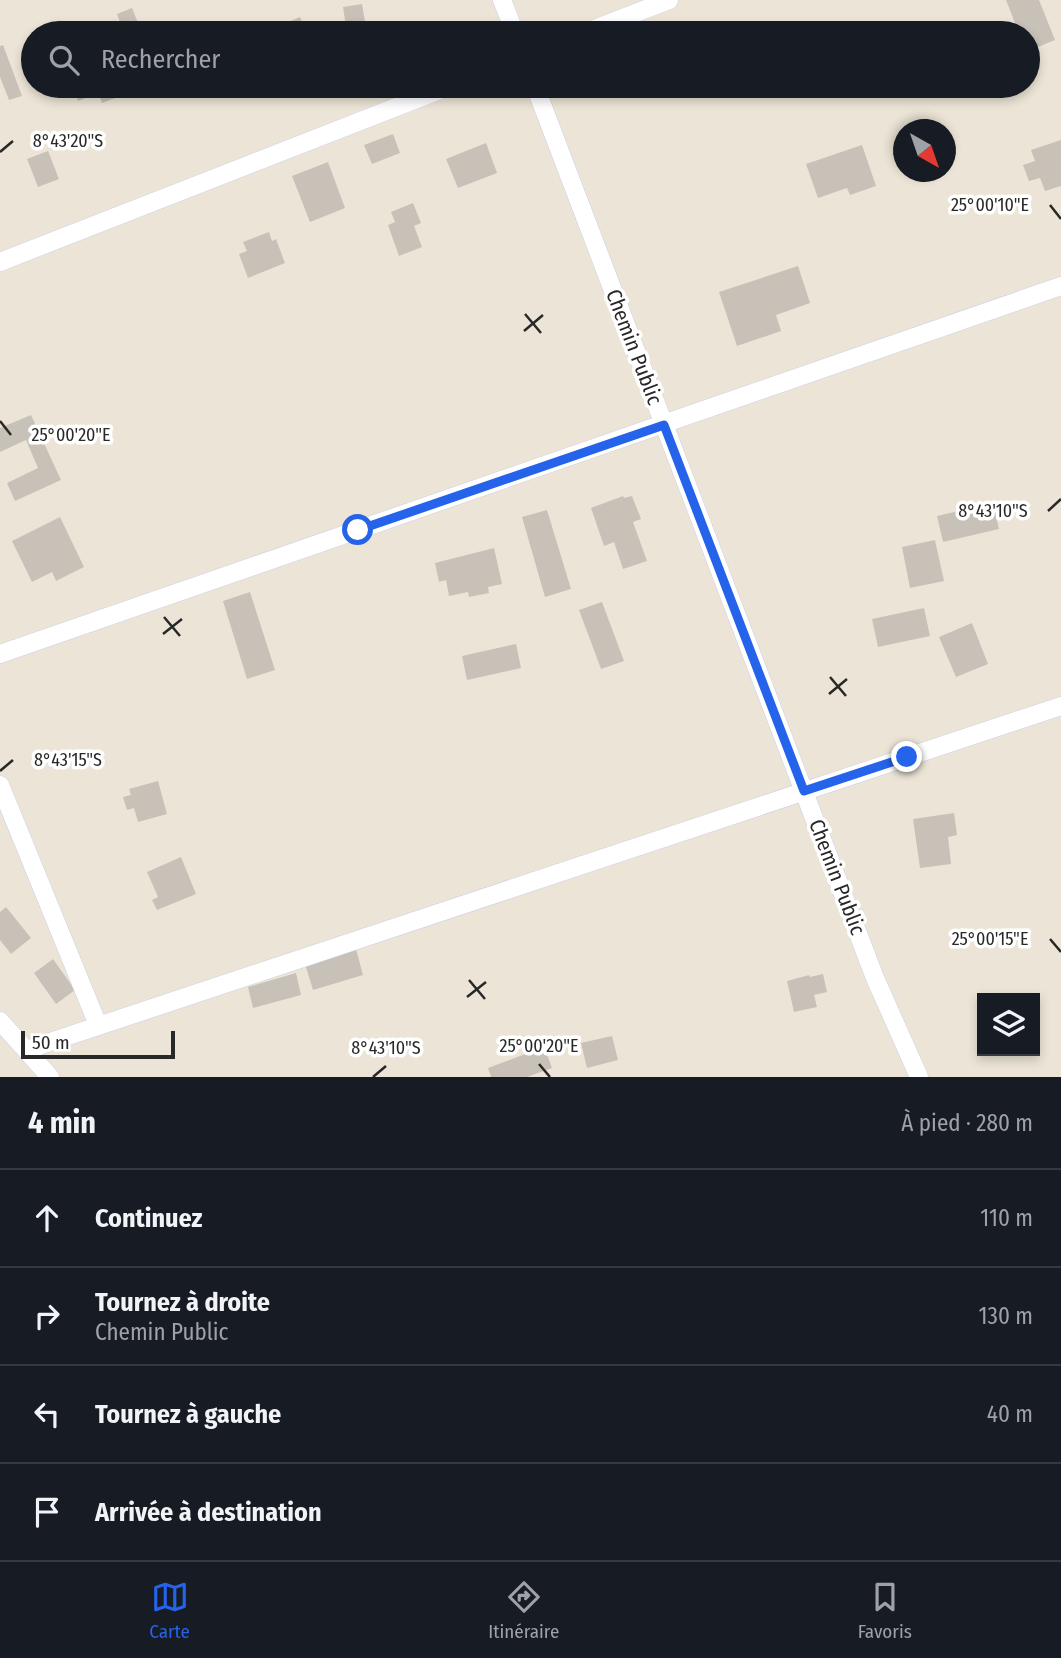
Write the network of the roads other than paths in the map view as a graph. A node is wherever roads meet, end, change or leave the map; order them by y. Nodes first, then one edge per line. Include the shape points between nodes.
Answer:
1 (502, 0) edge
2 (668, 0) edge
3 (510, 21) edge
4 (615, 21) edge
5 (419, 98) edge
6 (540, 98) edge
7 (0, 262) edge
8 (1061, 286) edge
9 (664, 425) junction
10 (0, 654) edge
11 (1061, 706) edge
12 (0, 785) edge
13 (804, 791) junction
14 (0, 1021) edge
15 (98, 1026) junction
16 (26, 1050) junction
17 (50, 1077) edge
18 (919, 1077) edge

1 - 3 street
2 - 4 street
5 - 7 street
6 - 9 street, Chemin Public
8 - 9 street
9 - 10 street
9 - 13 street, Chemin Public
11 - 13 street
12 - 15 street
13 - 15 street
13 - 18 street, Chemin Public via 875,978
14 - 16 street
15 - 16 street
16 - 17 street

